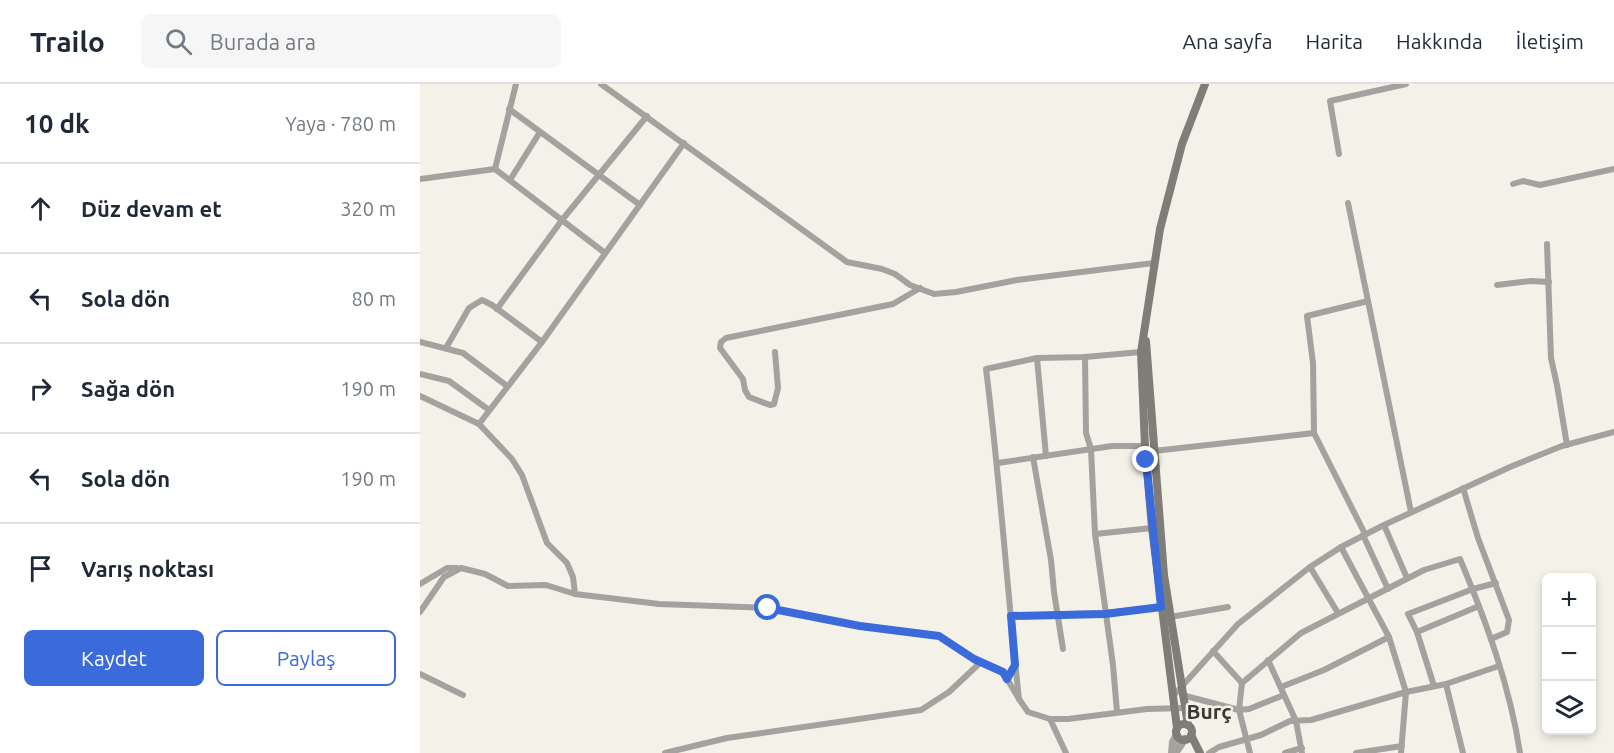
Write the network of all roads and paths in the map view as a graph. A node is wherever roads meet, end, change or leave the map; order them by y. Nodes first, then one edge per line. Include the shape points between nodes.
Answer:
1 (516, 84) edge
2 (601, 84) edge
3 (1205, 84) edge
4 (1406, 84) edge
5 (1380, 87) edge
6 (509, 109) junction
7 (647, 116) junction
8 (540, 132) junction
9 (684, 143) junction
10 (1340, 154) dead end
11 (495, 169) junction
12 (1614, 169) edge
13 (599, 175) junction
14 (420, 179) edge
15 (510, 180) junction
16 (1513, 184) dead end
17 (1348, 204) dead end
18 (640, 205) junction
19 (562, 220) junction
20 (1547, 244) dead end
21 (605, 253) junction
22 (1154, 263) junction
23 (1549, 282) junction
24 (1497, 285) dead end
25 (920, 288) junction
26 (1368, 300) junction
27 (497, 309) junction
28 (1145, 336) junction
29 (420, 342) edge
30 (542, 342) junction
31 (446, 348) junction
32 (775, 352) dead end
33 (1141, 352) junction
34 (1036, 357) junction
35 (1085, 357) junction
36 (420, 374) edge
37 (507, 386) junction
38 (420, 396) edge
39 (489, 410) junction
40 (479, 424) junction
41 (1614, 432) edge
42 (1314, 433) junction
43 (1567, 445) junction
44 (1145, 446) junction
45 (1091, 449) junction
46 (1046, 456) junction
47 (1152, 456) junction
48 (1033, 457) junction
49 (998, 463) junction
50 (1463, 488) junction
51 (1411, 512) junction
52 (1384, 525) junction
53 (1152, 528) junction
54 (1095, 534) junction
55 (1364, 534) junction
56 (1341, 547) junction
57 (1310, 567) junction
58 (461, 568) junction
59 (1407, 579) junction
60 (1496, 582) junction
61 (420, 584) edge
62 (1388, 589) junction
63 (1473, 589) junction
64 (575, 594) junction
65 (1368, 599) junction
66 (1479, 606) junction
67 (1161, 607) junction
68 (1228, 607) dead end
69 (420, 612) edge
70 (1338, 613) junction
71 (1105, 614) junction
72 (1057, 615) junction
73 (1011, 616) junction
74 (1170, 617) junction
75 (1417, 632) junction
76 (1389, 637) junction
77 (1491, 639) junction
78 (1063, 649) dead end
79 (1213, 651) junction
80 (1268, 660) junction
81 (981, 662) junction
82 (1015, 665) junction
83 (1500, 666) junction
84 (420, 674) edge
85 (1007, 679) junction
86 (1242, 684) junction
87 (1446, 684) junction
88 (1434, 686) junction
89 (1281, 687) junction
90 (1179, 692) junction
91 (1406, 692) junction
92 (463, 695) dead end
93 (1284, 695) junction
94 (1019, 699) junction
95 (1185, 708) junction
96 (1175, 709) junction
97 (1239, 710) junction
98 (1117, 712) junction
99 (1050, 719) junction
100 (1296, 721) junction
101 (1182, 734) junction
102 (1246, 741) junction
103 (1402, 749) edge
104 (1302, 751) edge
105 (665, 753) edge
106 (1066, 753) edge
107 (1174, 753) edge
108 (1200, 753) edge
109 (1209, 753) edge
110 (1250, 753) edge
111 (1285, 753) edge
112 (1356, 753) edge
113 (1463, 753) edge
114 (1520, 753) edge

1 - 6 street
2 - 7 street
3 - 22 main road via 1182,144
4 - 5 street
5 - 10 street via 1330,101
6 - 8 street
6 - 11 street
7 - 9 street
7 - 13 street
8 - 13 street
8 - 15 street
9 - 18 street
9 - 25 street via 847,262 882,269
11 - 14 street
11 - 15 street
12 - 16 street via 1540,185 1523,181
13 - 18 street
13 - 19 street
15 - 19 street
17 - 26 street
18 - 21 street
19 - 21 street
19 - 27 street
20 - 23 street
21 - 30 street
22 - 25 street via 1017,280 956,292 933,294
22 - 28 main road
23 - 24 street
23 - 43 street via 1551,358
25 - 32 street via 893,303 726,338 720,348 742,379 749,397 770,405 774,404 778,388
26 - 42 street via 1307,316 1313,363
26 - 51 street
27 - 30 street
27 - 31 street via 482,300 469,308
28 - 33 main road
28 - 47 main road
29 - 31 street
30 - 37 street
31 - 37 street via 463,353
33 - 35 street
33 - 44 main road
34 - 35 street
34 - 46 street
34 - 49 street via 986,369
35 - 45 street via 1086,433
36 - 39 street via 448,381
37 - 39 street
38 - 40 street
39 - 40 street
40 - 64 street via 522,475 547,543 567,563 573,576
41 - 43 street
42 - 47 street
42 - 55 street
43 - 50 street
44 - 45 street
44 - 47 main road
45 - 46 street
45 - 54 street
46 - 48 street
47 - 53 main road
47 - 74 main road
48 - 49 street
48 - 72 street
49 - 73 street
50 - 51 street
50 - 60 street
51 - 52 street
52 - 55 street
52 - 59 street
53 - 54 street
53 - 67 main road
54 - 71 street
55 - 56 street
55 - 62 street
56 - 57 street
56 - 65 street
57 - 70 street
57 - 79 street via 1238,624
58 - 61 street via 447,568
58 - 64 street via 508,586 546,585
58 - 69 street via 444,577
59 - 62 street
59 - 63 street via 1460,559
60 - 63 street
60 - 77 street via 1509,626 1507,632
62 - 65 street
63 - 66 street
63 - 75 street via 1408,614
64 - 81 street via 659,604 768,608 939,636
65 - 70 street
65 - 76 street
66 - 75 street
66 - 77 street
67 - 71 street
67 - 90 main road
68 - 74 street
70 - 80 street via 1301,633
71 - 72 street
71 - 98 street
72 - 73 street
72 - 78 street
73 - 82 street
74 - 90 main road
75 - 88 street
76 - 89 street
76 - 91 street
77 - 83 street
79 - 86 street
79 - 90 street
80 - 86 street
80 - 89 street
81 - 85 street via 1003,672
81 - 105 street via 950,692 921,710 727,738
82 - 85 street
82 - 94 street
83 - 87 street
83 - 114 street
84 - 92 street
85 - 94 street
86 - 97 street
87 - 88 street
87 - 113 street
88 - 91 street
89 - 93 street
90 - 95 main road
90 - 96 main road
90 - 97 street
91 - 100 street
91 - 103 street
93 - 97 street
93 - 100 street
94 - 99 street via 1028,712
95 - 96 street
95 - 101 main road via 1191,728
96 - 98 street
96 - 101 main road
97 - 102 street
98 - 99 street
99 - 106 street
100 - 102 street
100 - 104 street
101 - 107 street
101 - 108 main road
102 - 109 street
102 - 110 street
103 - 112 street
104 - 111 street

